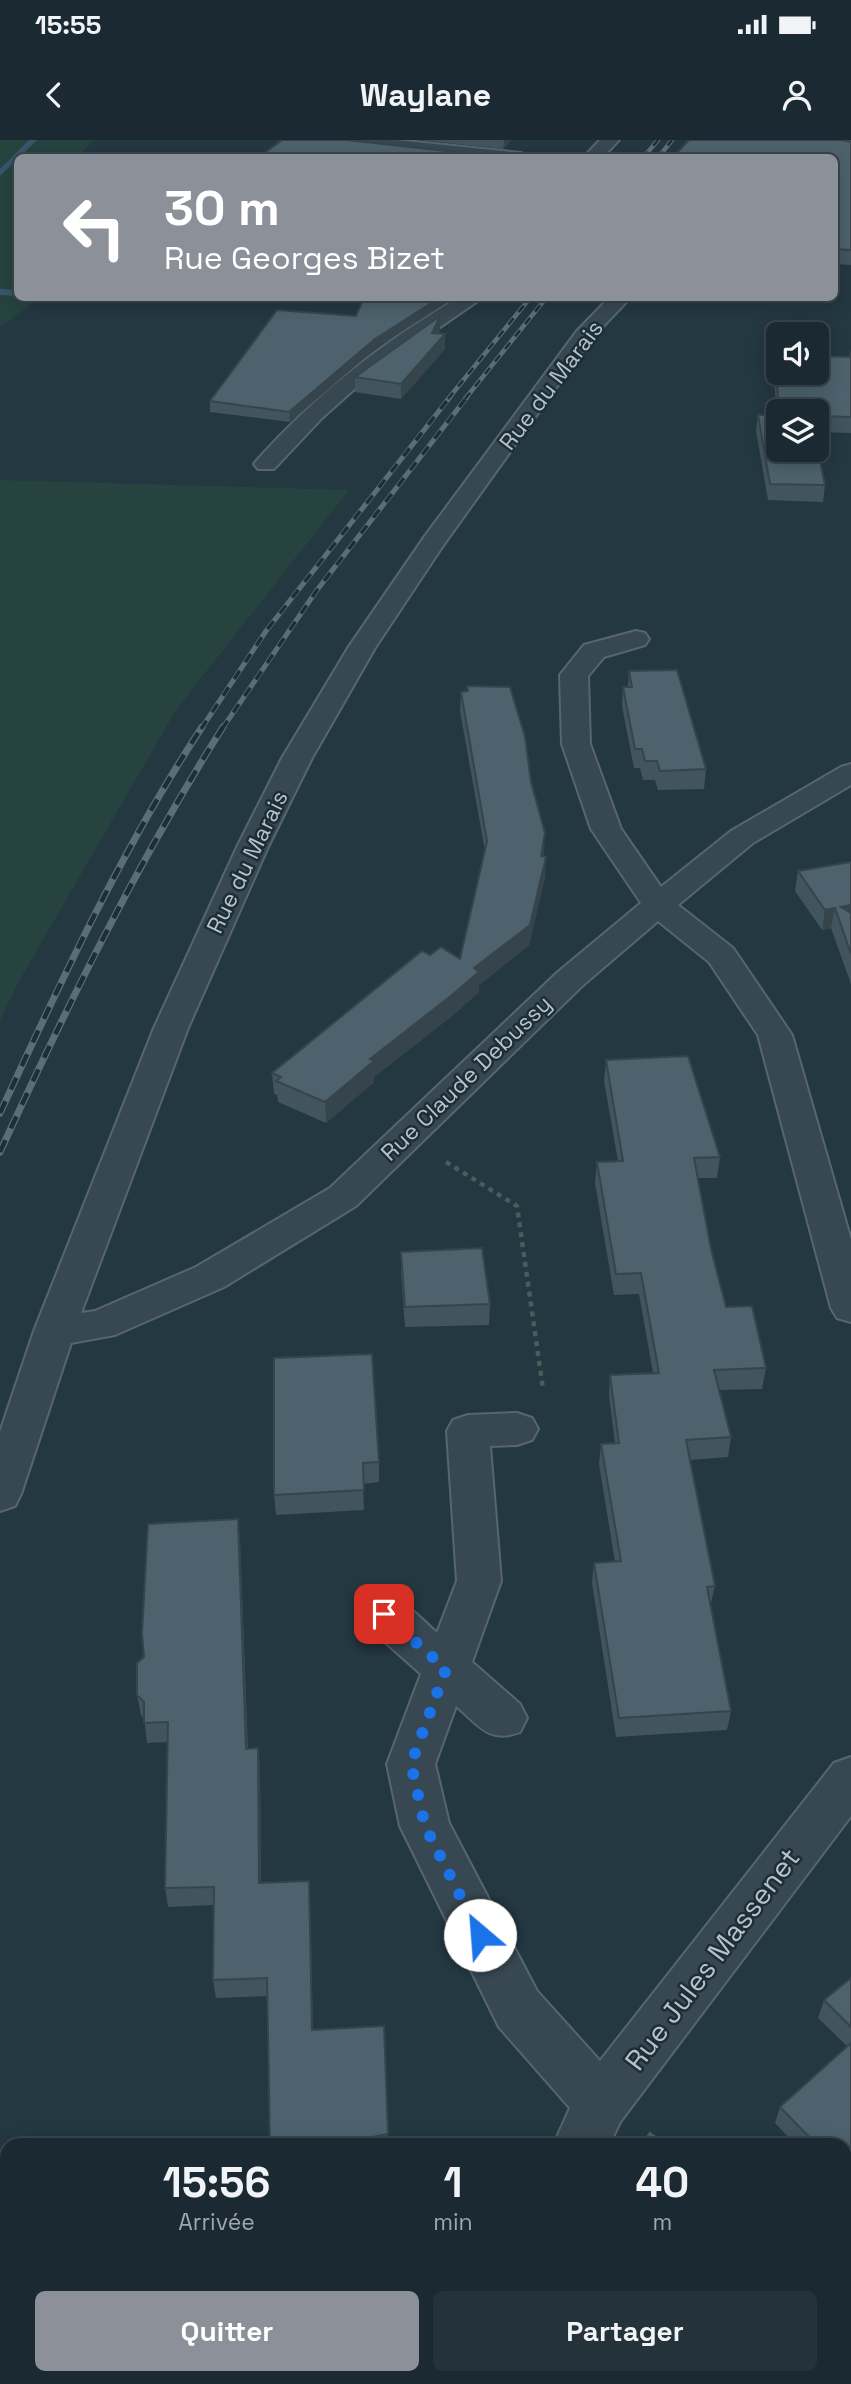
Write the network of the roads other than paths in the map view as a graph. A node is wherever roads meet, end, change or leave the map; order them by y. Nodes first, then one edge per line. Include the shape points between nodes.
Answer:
1 (344, 140) edge
2 (610, 140) edge
3 (482, 154) edge
4 (596, 154) edge
5 (467, 301) edge
6 (617, 301) edge
7 (266, 464) dead end
8 (636, 639) dead end
9 (851, 773) edge
10 (658, 905) junction
11 (837, 1211) edge
12 (851, 1308) edge
13 (54, 1331) junction
14 (517, 1429) road end
15 (0, 1494) edge
16 (384, 1614) dead end
17 (446, 1669) junction
18 (503, 1718) dead end
19 (851, 1778) edge
20 (591, 2124) edge

1 - 3 street
2 - 4 street
5 - 7 street via 408,334 352,376
6 - 13 street, Rue du Marais via 584,335 399,589 298,756 204,950 109,1181
8 - 10 street via 594,651 574,675 576,744 606,830
9 - 10 street, Rue Claude Debussy via 742,837
10 - 11 street via 722,955 775,1035
10 - 13 street, Rue Claude Debussy via 570,979 343,1197 210,1277 101,1325
11 - 12 street
13 - 15 street, Rue du Marais
14 - 17 street via 468,1431 479,1581
16 - 17 street
17 - 18 street
17 - 20 street via 411,1764 425,1826 518,2009
19 - 20 street, Rue Jules Massenet

